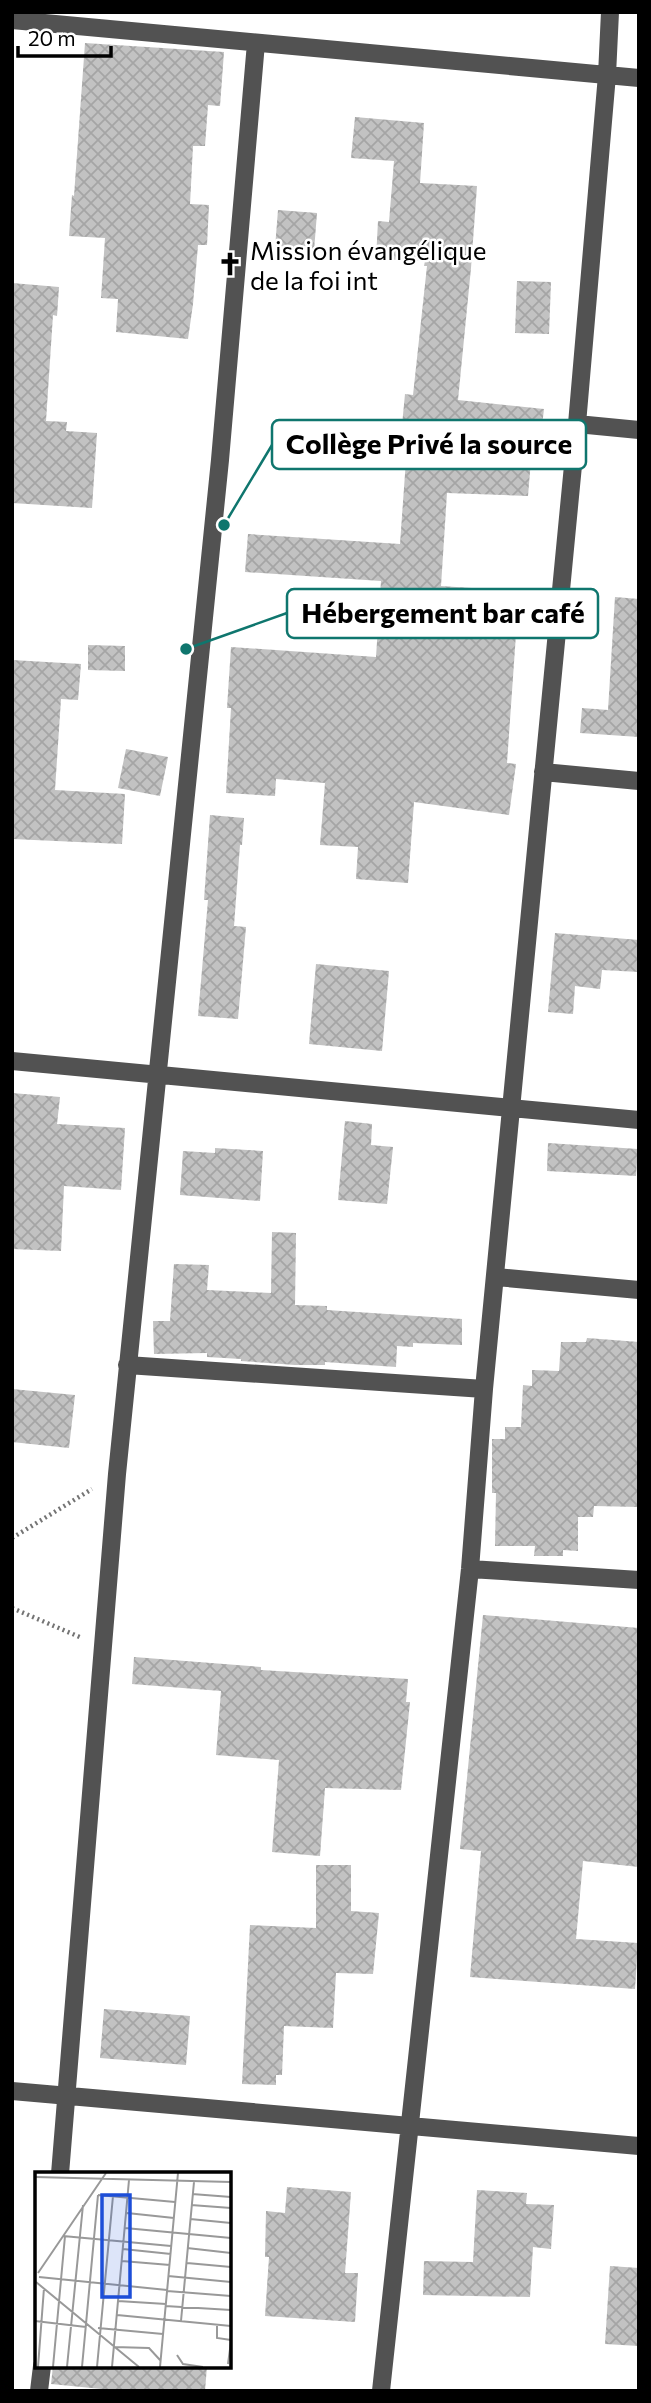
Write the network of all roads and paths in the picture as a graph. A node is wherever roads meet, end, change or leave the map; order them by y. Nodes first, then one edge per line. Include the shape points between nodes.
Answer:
1 (610, 12) edge
2 (12, 20) edge
3 (256, 43) junction
4 (607, 75) junction
5 (639, 78) edge
6 (577, 424) junction
7 (639, 430) edge
8 (543, 772) junction
9 (639, 781) edge
10 (12, 1061) edge
11 (158, 1075) junction
12 (512, 1108) junction
13 (639, 1119) edge
14 (496, 1278) junction
15 (639, 1290) edge
16 (127, 1365) junction
17 (484, 1389) junction
18 (117, 1474) junction
19 (12, 1538) edge
20 (470, 1569) junction
21 (639, 1580) edge
22 (12, 1608) edge
23 (102, 1646) junction
24 (12, 2091) edge
25 (68, 2097) junction
26 (409, 2125) junction
27 (639, 2146) edge
28 (60, 2172) edge
29 (41, 2368) edge
30 (39, 2391) edge
31 (381, 2391) edge

1 - 4 street
2 - 3 street
3 - 4 street
3 - 11 street via 220,460
4 - 5 street
4 - 6 street
6 - 7 street
6 - 8 street
8 - 9 street
8 - 12 street
10 - 11 street
11 - 12 street
11 - 16 street
12 - 13 street
12 - 14 street
14 - 15 street
14 - 17 street
16 - 17 street
16 - 18 street
17 - 20 street
18 - 19 path
18 - 23 street
20 - 21 street
20 - 26 street
22 - 23 path
23 - 25 street
24 - 25 street
25 - 26 street
25 - 28 street
26 - 27 street
26 - 31 street
29 - 30 street

